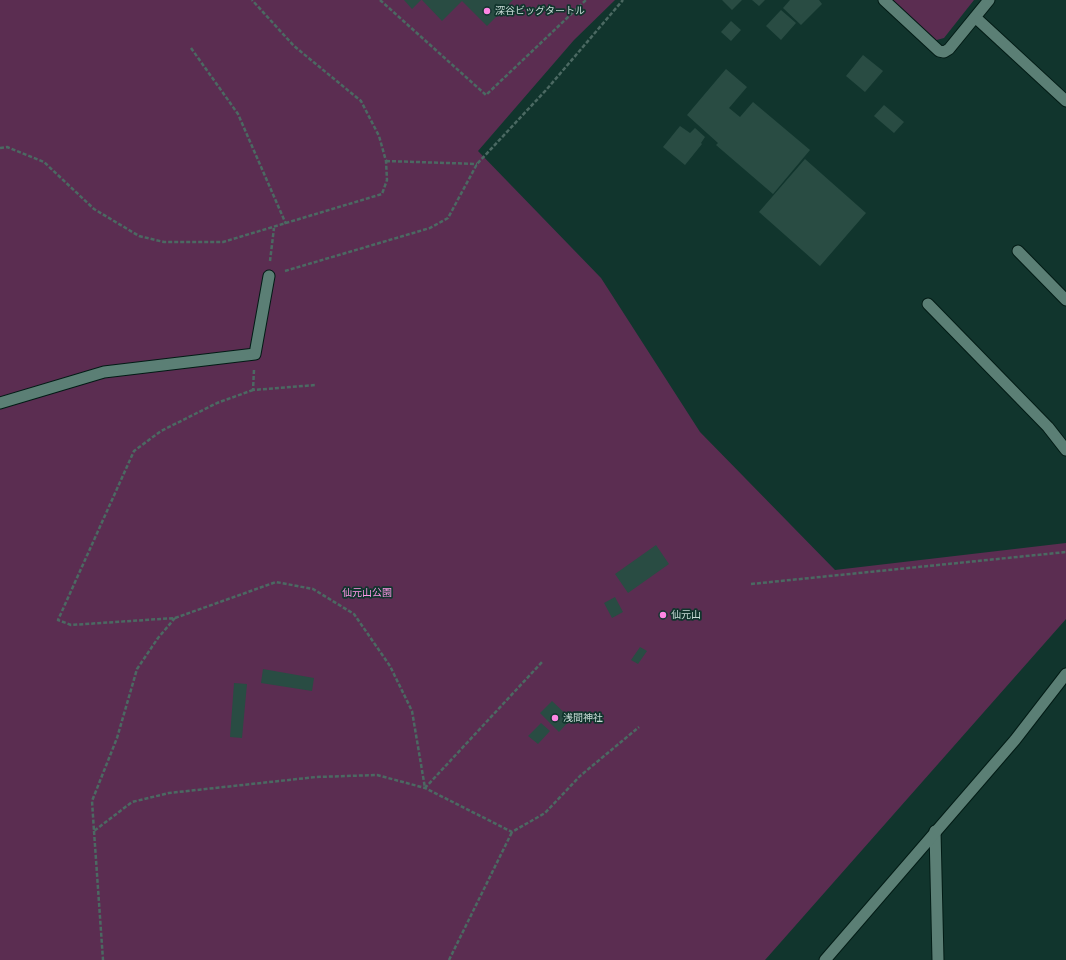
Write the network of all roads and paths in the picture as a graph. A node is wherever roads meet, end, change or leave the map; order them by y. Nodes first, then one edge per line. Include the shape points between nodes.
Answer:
1 (252, 0) edge
2 (380, 0) edge
3 (586, 0) edge
4 (623, 0) edge
5 (884, 0) edge
6 (989, 0) edge
7 (975, 17) junction
8 (191, 48) dead end
9 (1066, 101) edge
10 (0, 148) edge
11 (386, 160) junction
12 (477, 164) junction
13 (286, 224) junction
14 (274, 228) junction
15 (1018, 251) dead end
16 (269, 276) junction
17 (1066, 300) edge
18 (928, 304) dead end
19 (255, 354) junction
20 (316, 385) dead end
21 (253, 390) junction
22 (0, 403) edge
23 (1066, 450) edge
24 (1066, 552) edge
25 (751, 584) dead end
26 (175, 618) junction
27 (543, 661) dead end
28 (1066, 674) edge
29 (638, 727) dead end
30 (425, 788) junction
31 (94, 831) junction
32 (935, 831) junction
33 (512, 832) junction
34 (103, 960) edge
35 (449, 960) edge
36 (825, 960) edge
37 (938, 960) edge

1 - 11 path via 294,46 361,101 379,136
2 - 3 path via 486,95
4 - 12 path via 547,89
5 - 7 street via 938,51 944,52 949,49
6 - 7 street
7 - 9 street
8 - 13 path via 238,114
10 - 14 path via 7,147 44,162 94,209 139,236 164,242 223,242
11 - 12 path
11 - 13 path via 387,180 382,194
12 - 16 path via 448,218 430,228
13 - 14 path
14 - 16 path
15 - 17 street
16 - 19 street
18 - 23 street via 1048,428
19 - 21 path
19 - 22 street via 104,372
20 - 21 path
21 - 26 path via 161,431 134,451 58,620 71,625
24 - 25 path
26 - 30 path via 276,582 314,589 354,614 390,666 412,711
26 - 31 path via 137,669 118,738 92,801
27 - 30 path
28 - 32 street via 1015,740
29 - 33 path via 580,776 545,814
30 - 31 path via 377,775 316,777 169,793 132,802
30 - 33 path
31 - 34 path
32 - 36 street
32 - 37 street
33 - 35 path

